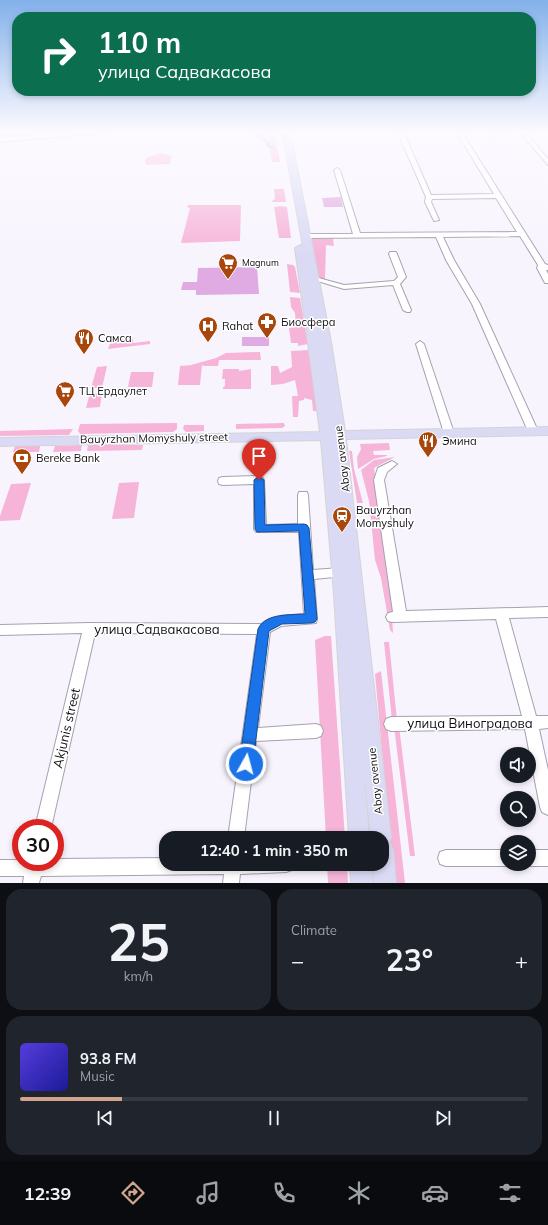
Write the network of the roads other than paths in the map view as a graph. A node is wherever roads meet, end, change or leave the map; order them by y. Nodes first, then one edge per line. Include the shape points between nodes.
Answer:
1 (288, 172) edge
2 (295, 172) edge
3 (338, 172) edge
4 (417, 172) edge
5 (484, 172) edge
6 (498, 196) junction
7 (428, 197) junction
8 (436, 220) dead end
9 (523, 234) junction
10 (357, 235) junction
11 (439, 235) junction
12 (306, 236) junction
13 (393, 254) dead end
14 (545, 266) edge
15 (315, 279) junction
16 (548, 281) edge
17 (396, 283) junction
18 (407, 310) dead end
19 (420, 344) dead end
20 (533, 431) junction
21 (548, 431) edge
22 (448, 432) junction
23 (333, 435) junction
24 (0, 442) edge
25 (392, 464) dead end
26 (224, 480) dead end
27 (303, 495) dead end
28 (304, 528) junction
29 (340, 573) junction
30 (307, 575) junction
31 (548, 612) edge
32 (501, 613) junction
33 (90, 628) junction
34 (264, 629) junction
35 (0, 630) edge
36 (548, 722) edge
37 (531, 723) junction
38 (391, 724) dead end
39 (316, 731) dead end
40 (250, 735) junction
41 (548, 807) edge
42 (45, 819) edge
43 (237, 831) edge
44 (358, 831) edge
45 (380, 831) edge
46 (446, 858) dead end
47 (500, 858) edge
48 (536, 858) edge
49 (548, 858) edge
50 (159, 867) edge
51 (0, 868) edge
52 (12, 869) edge
53 (64, 870) edge
54 (232, 871) edge
55 (361, 871) edge
56 (384, 871) edge
57 (230, 883) edge
58 (362, 883) edge
59 (385, 883) edge

1 - 23 main road, Abay avenue
2 - 12 main road, Abay avenue
3 - 10 street
4 - 7 street
5 - 6 street
6 - 7 street
6 - 9 street
7 - 8 street
9 - 11 street
9 - 14 street
10 - 11 street
10 - 12 street
11 - 20 street via 450,260 476,304
12 - 15 main road, Abay avenue
13 - 17 street via 402,277
14 - 16 street via 541,268
15 - 17 street via 344,287
15 - 23 main road, Abay avenue
17 - 18 street
19 - 22 street
20 - 21 main road, Bauyrzhan Momyshuly street
20 - 22 main road, Bauyrzhan Momyshuly street
22 - 23 main road, Bauyrzhan Momyshuly street
23 - 24 main road, Bauyrzhan Momyshuly street
23 - 29 main road, Abay avenue
23 - 45 main road, Abay avenue
25 - 32 street via 382,470 379,480 396,616
26 - 28 street via 259,480 260,529
27 - 28 street
28 - 30 street
29 - 30 street
29 - 44 main road, Abay avenue
30 - 34 street, улица Садвакасова via 311,619 282,620
31 - 32 street
32 - 37 street
33 - 34 street, улица Садвакасова
33 - 35 street, улица Садвакасова
33 - 42 street, Akjunis street
34 - 40 street
36 - 37 street, улица Виноградова
37 - 38 street, улица Виноградова
37 - 41 street
39 - 40 street
40 - 43 street
46 - 47 street
48 - 49 street
50 - 53 street
51 - 52 street
54 - 57 street
55 - 58 main road
56 - 59 main road

